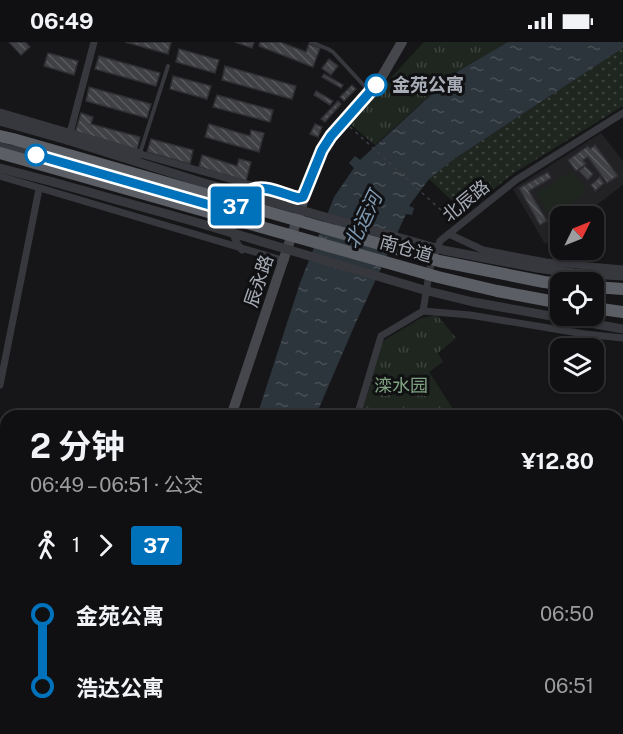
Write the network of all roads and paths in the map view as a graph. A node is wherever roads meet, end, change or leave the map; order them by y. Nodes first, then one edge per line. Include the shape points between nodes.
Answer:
1 (94, 42) edge
2 (311, 42) edge
3 (404, 42) edge
4 (168, 66) dead end
5 (371, 93) junction
6 (0, 113) edge
7 (623, 113) edge
8 (0, 120) edge
9 (345, 123) junction
10 (0, 136) edge
11 (68, 137) junction
12 (0, 146) edge
13 (0, 153) edge
14 (140, 154) junction
15 (150, 157) junction
16 (0, 168) edge
17 (0, 176) edge
18 (262, 188) junction
19 (39, 189) junction
20 (155, 190) junction
21 (303, 198) junction
22 (234, 212) junction
23 (132, 215) junction
24 (458, 226) junction
25 (448, 234) junction
26 (242, 249) junction
27 (284, 261) junction
28 (623, 269) edge
29 (623, 276) edge
30 (550, 283) edge
31 (604, 288) edge
32 (623, 289) edge
33 (550, 301) edge
34 (604, 309) edge
35 (423, 311) junction
36 (621, 311) edge
37 (623, 329) edge
38 (623, 338) edge
39 (0, 385) edge
40 (234, 410) edge
41 (359, 410) edge

1 - 11 street
2 - 5 lane via 333,52
3 - 5 main road, 辰永路
4 - 14 lane
5 - 9 main road, 辰永路
5 - 21 main road, 辰永路 via 331,136
6 - 11 street
7 - 24 street, 北辰路 via 516,180
8 - 11 street
9 - 21 main road, 辰永路 via 321,154
9 - 24 path
10 - 30 highway, 南仓道, bridge via 439,261
11 - 14 street
11 - 29 street, bridge via 204,183 443,250 537,268
12 - 20 street
13 - 33 highway, 南仓道, bridge via 438,277
14 - 15 street
15 - 18 street
15 - 20 street via 156,172
16 - 37 street, bridge via 424,290
17 - 19 street
18 - 21 street
18 - 22 street via 248,191
19 - 23 street
19 - 39 street
20 - 22 street
20 - 23 street via 142,213
21 - 27 main road, 辰永路
22 - 26 street via 231,227
23 - 26 street
24 - 25 street, 北辰路
25 - 28 street via 483,250 546,262
25 - 35 street, 北辰路 via 440,241 430,268
26 - 27 street
27 - 40 main road, 辰永路
31 - 32 highway
34 - 36 highway
35 - 38 street
35 - 41 street via 381,336

